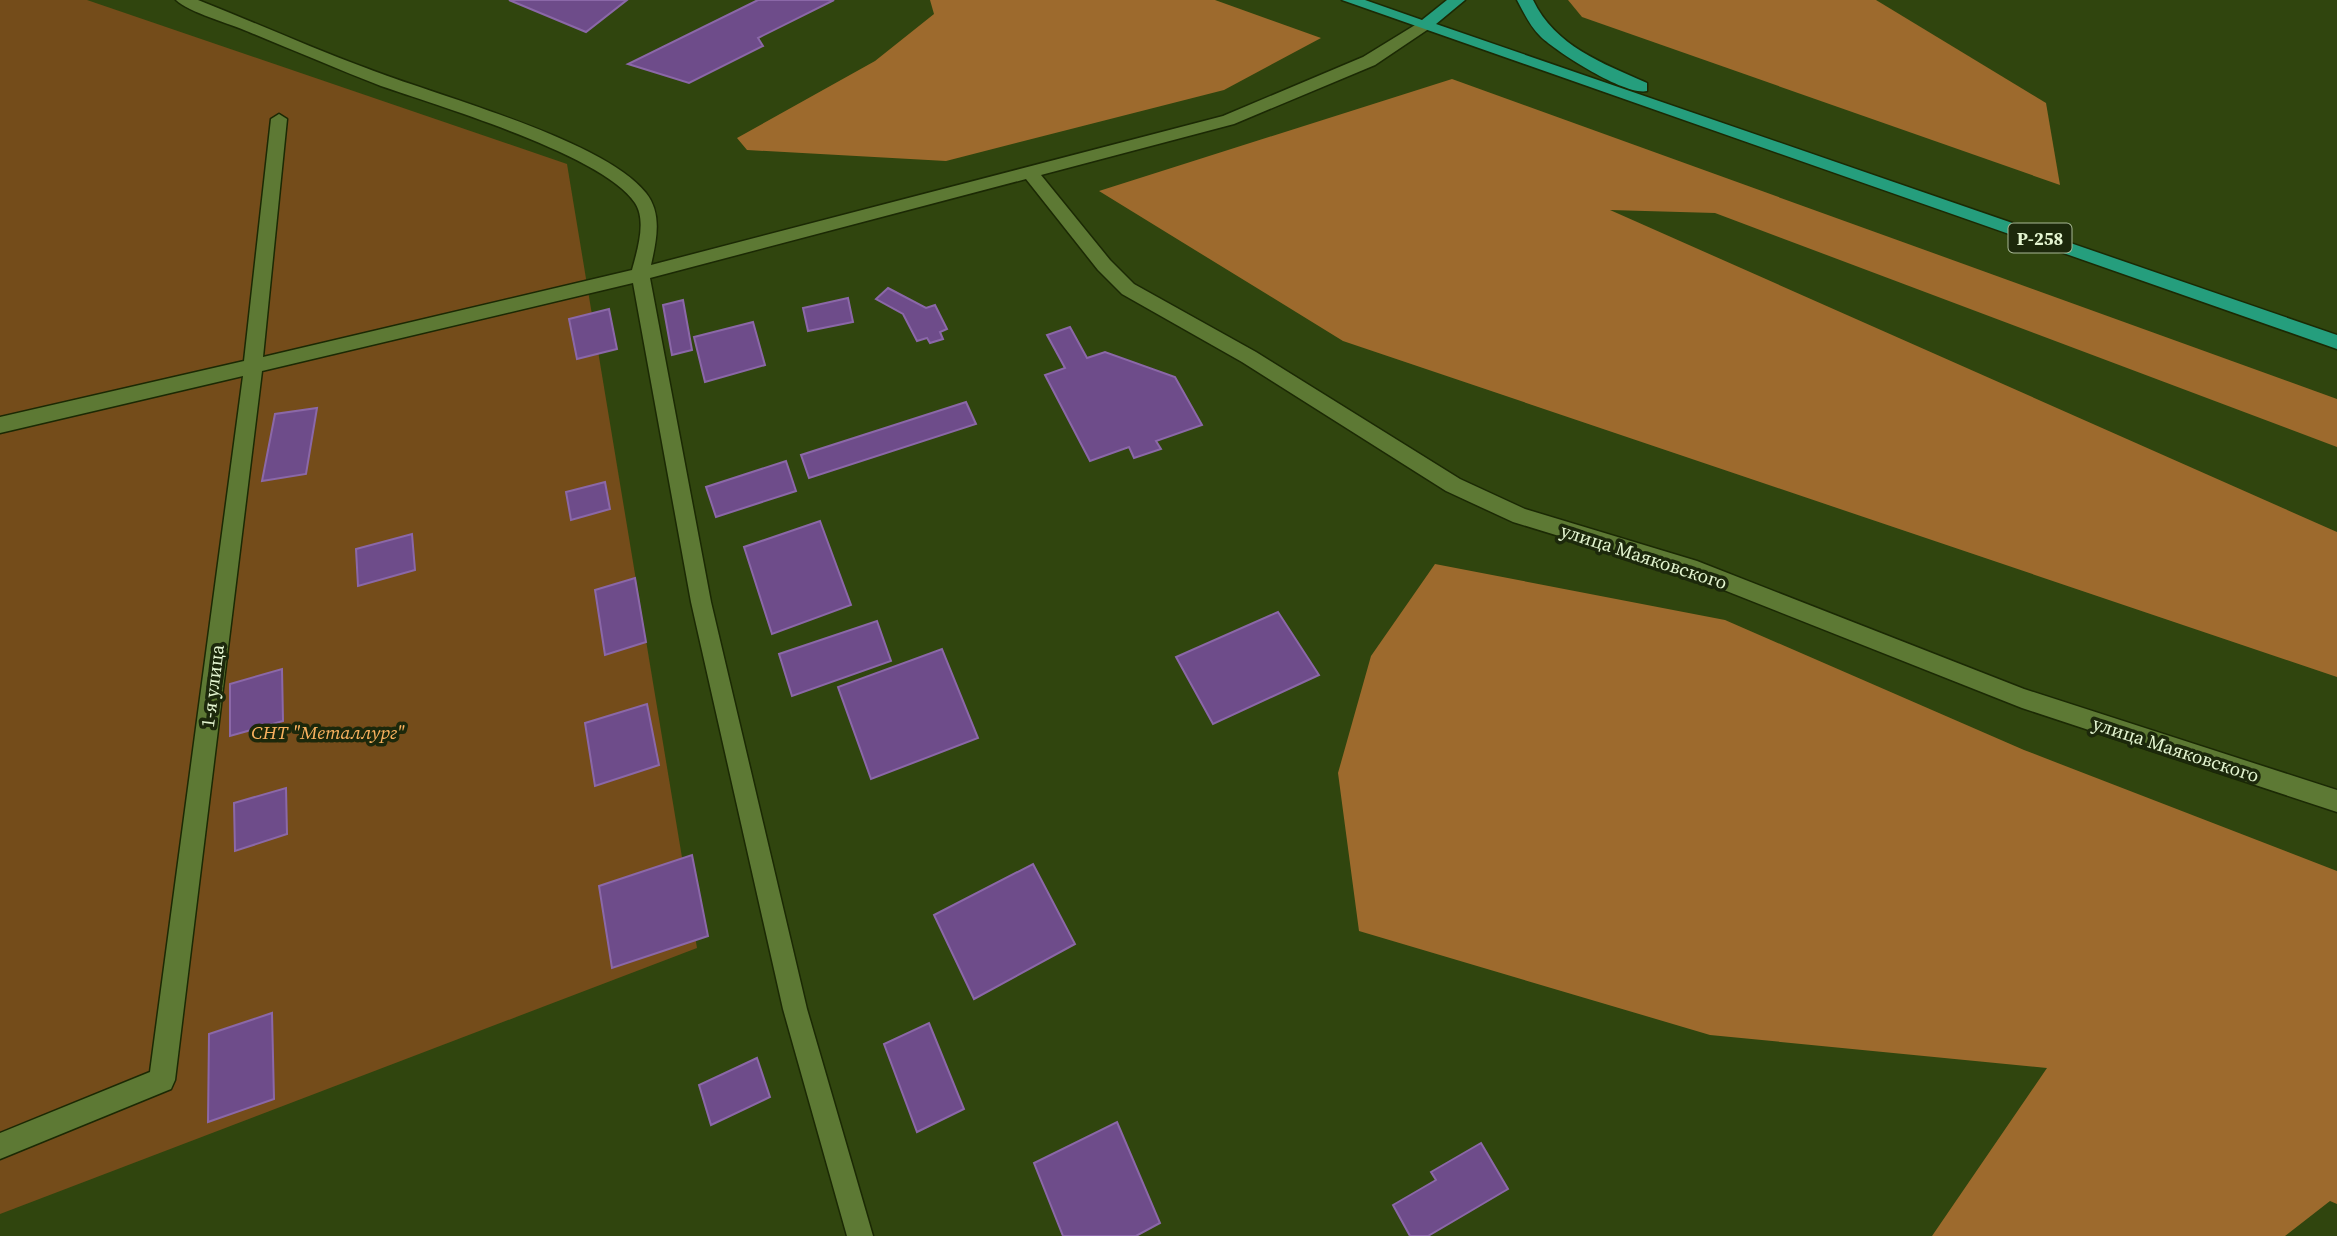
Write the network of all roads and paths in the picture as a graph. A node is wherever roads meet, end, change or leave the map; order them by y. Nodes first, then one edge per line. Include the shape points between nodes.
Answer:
1 (184, 0) edge
2 (1350, 0) edge
3 (1457, 0) edge
4 (1525, 0) edge
5 (1425, 25) junction
6 (279, 119) dead end
7 (1744, 135) junction
8 (1030, 172) junction
9 (640, 274) junction
10 (2337, 342) edge
11 (253, 367) junction
12 (0, 425) edge
13 (2337, 801) edge
14 (0, 1146) edge
15 (860, 1236) edge

1 - 9 street via 602,167 640,198 646,212 648,244
2 - 5 main road, Р-258
3 - 5 main road
4 - 7 main road via 1537,25 1563,48
5 - 7 main road, Р-258
5 - 8 street via 1370,61 1228,120
6 - 11 street, 1-я улица
7 - 10 main road, Р-258
8 - 9 street
8 - 13 street, улица Маяковского via 1128,289 1249,357 1453,485 1520,516 1690,567 2022,698
9 - 11 street
9 - 15 street via 701,602 795,1009
11 - 12 street
11 - 14 street, 1-я улица via 162,1080

